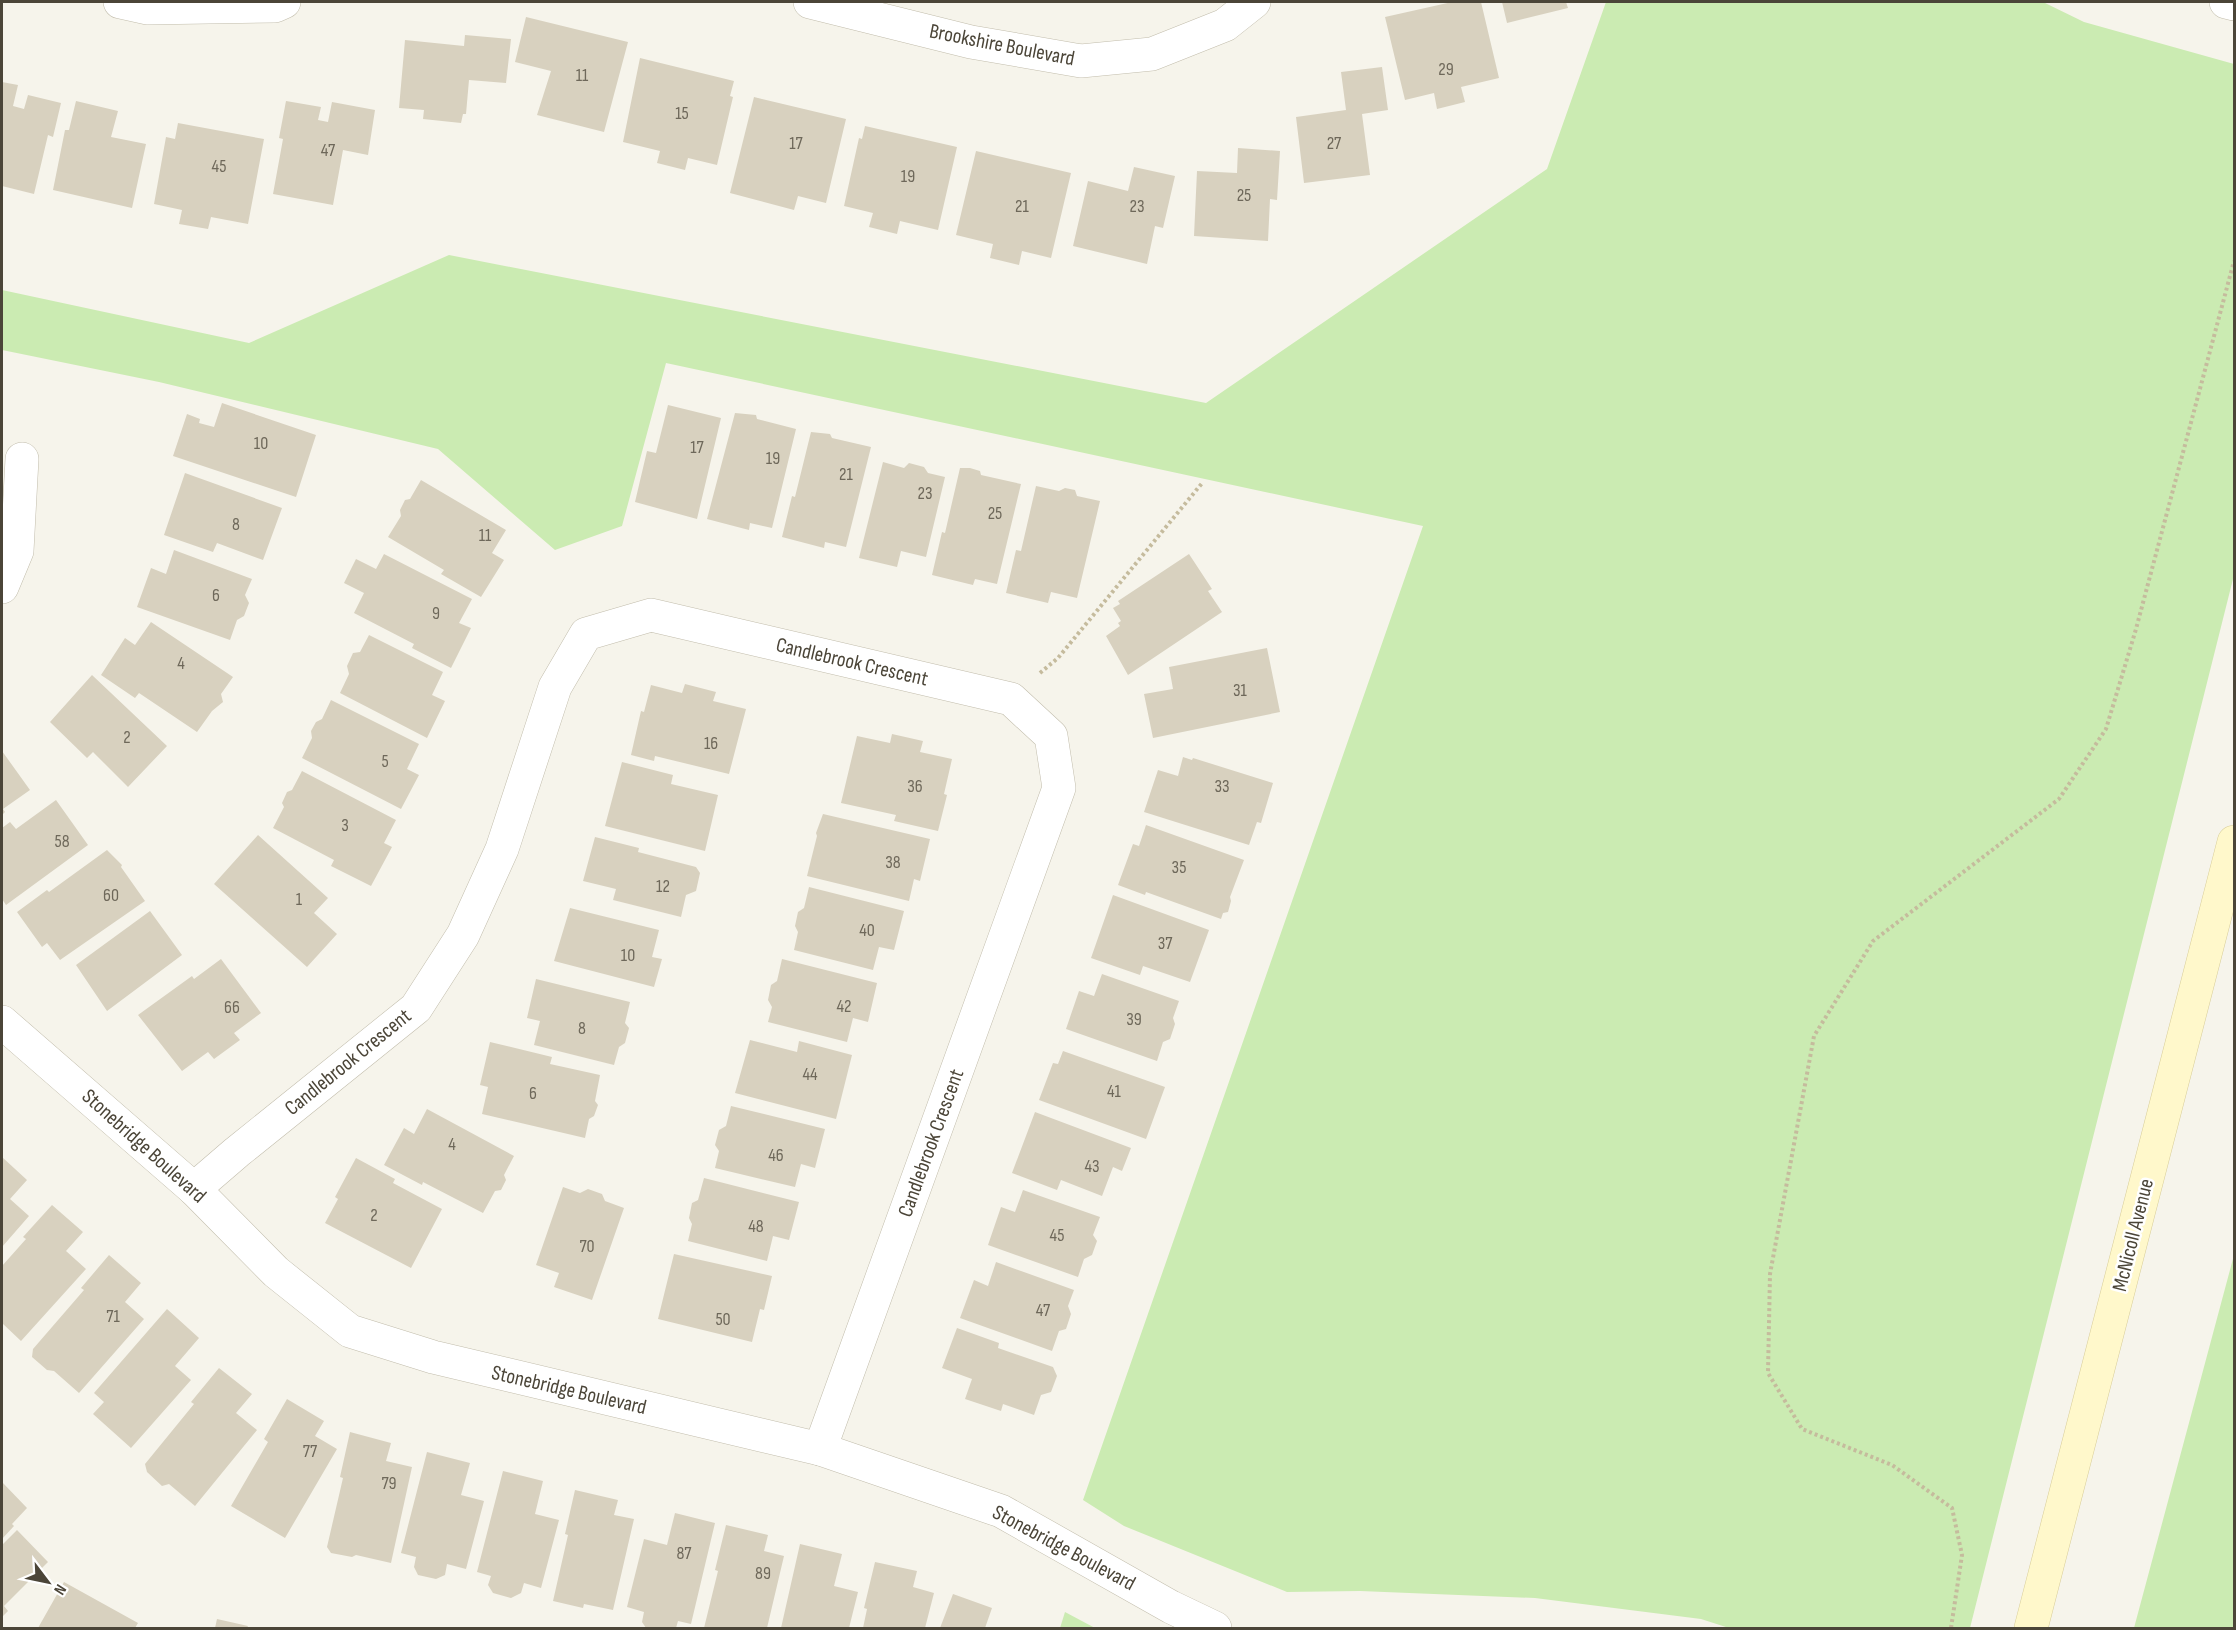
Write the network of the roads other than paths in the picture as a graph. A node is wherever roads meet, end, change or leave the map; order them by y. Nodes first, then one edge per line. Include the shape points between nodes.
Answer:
1 (120, 2) edge
2 (284, 2) edge
3 (810, 2) edge
4 (1254, 2) edge
5 (2226, 2) edge
6 (2235, 4) edge
7 (22, 459) dead end
8 (2, 586) edge
9 (2235, 842) edge
10 (2, 1022) edge
11 (194, 1189) junction
12 (820, 1449) junction
13 (1215, 1629) edge
14 (2031, 1629) edge

1 - 2 street via 147,8 275,6
3 - 4 street, Brookshire Boulevard via 971,42 1081,61 1152,54 1225,25
5 - 6 street
7 - 8 street via 16,551
9 - 14 main road, McNicoll Avenue
10 - 11 street, Stonebridge Boulevard
11 - 12 street, Stonebridge Boulevard via 276,1272 350,1330 433,1358
11 - 12 street, Candlebrook Crescent via 416,1008 468,925 502,849 555,687 586,634 651,615 1011,699 1051,736 1059,788
12 - 13 street, Stonebridge Boulevard via 1001,1511

